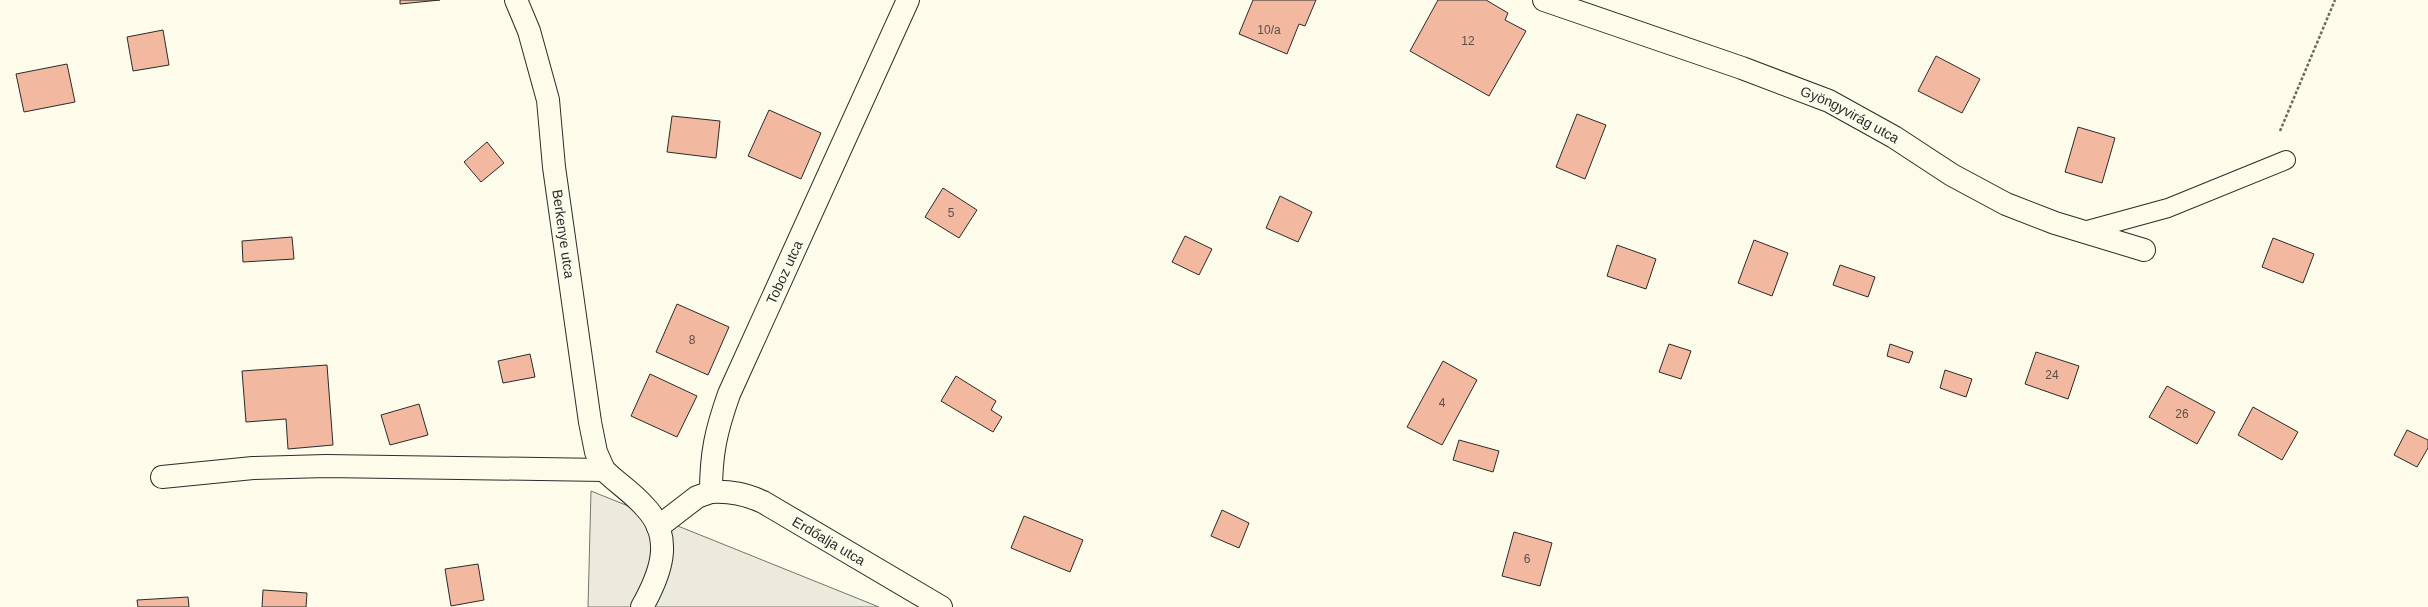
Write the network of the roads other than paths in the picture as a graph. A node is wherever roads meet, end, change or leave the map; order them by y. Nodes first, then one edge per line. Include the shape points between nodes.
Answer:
1 (516, 0) edge
2 (908, 0) edge
3 (1544, 0) edge
4 (2286, 160) dead end
5 (2084, 231) junction
6 (2144, 250) dead end
7 (604, 470) junction
8 (162, 477) dead end
9 (711, 492) junction
10 (658, 527) junction
11 (642, 607) edge
12 (941, 607) edge

1 - 7 street, Berkenye utca via 529,31 548,100 554,167 590,422 596,452
2 - 9 street, Toboz utca via 729,394 717,428 711,461
3 - 5 street, Gyöngyvirág utca via 1742,68 1829,101 2006,204
4 - 5 lane via 2168,208
5 - 6 street, Gyöngyvirág utca
7 - 8 street via 326,466 253,468
7 - 10 street via 646,508
9 - 10 street via 682,507
9 - 12 street, Erdőalja utca via 729,491 763,502
10 - 11 street via 662,543 660,571

